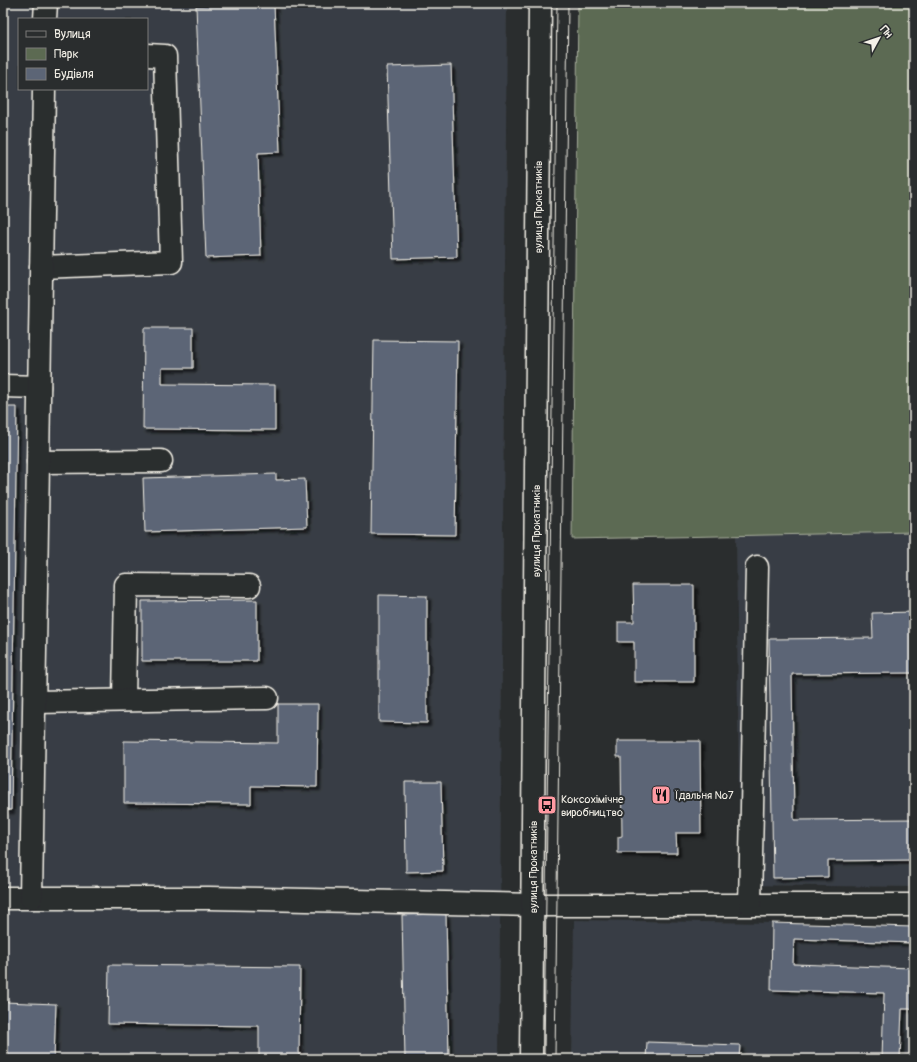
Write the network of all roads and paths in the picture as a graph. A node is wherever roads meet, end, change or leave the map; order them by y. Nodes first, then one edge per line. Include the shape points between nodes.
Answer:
1 (46, 3) edge
2 (540, 3) edge
3 (45, 18) edge
4 (148, 55) edge
5 (44, 90) edge
6 (41, 266) junction
7 (3, 386) edge
8 (40, 387) junction
9 (161, 461) dead end
10 (38, 462) junction
11 (757, 567) dead end
12 (250, 586) dead end
13 (267, 698) dead end
14 (124, 700) junction
15 (35, 702) junction
16 (3, 898) edge
17 (32, 898) junction
18 (750, 904) junction
19 (532, 905) junction
20 (914, 905) edge
21 (531, 1059) edge

1 - 3 street
2 - 19 street, вулиця Прокатників
4 - 6 street via 166,56 171,262
5 - 6 street
6 - 8 street
7 - 8 street
8 - 10 street
9 - 10 street
10 - 15 street
11 - 18 street
12 - 14 street via 126,586
13 - 14 street
14 - 15 street
15 - 17 street
16 - 17 street
17 - 19 street via 208,898
18 - 19 street
18 - 20 street
19 - 21 street, вулиця Прокатників

